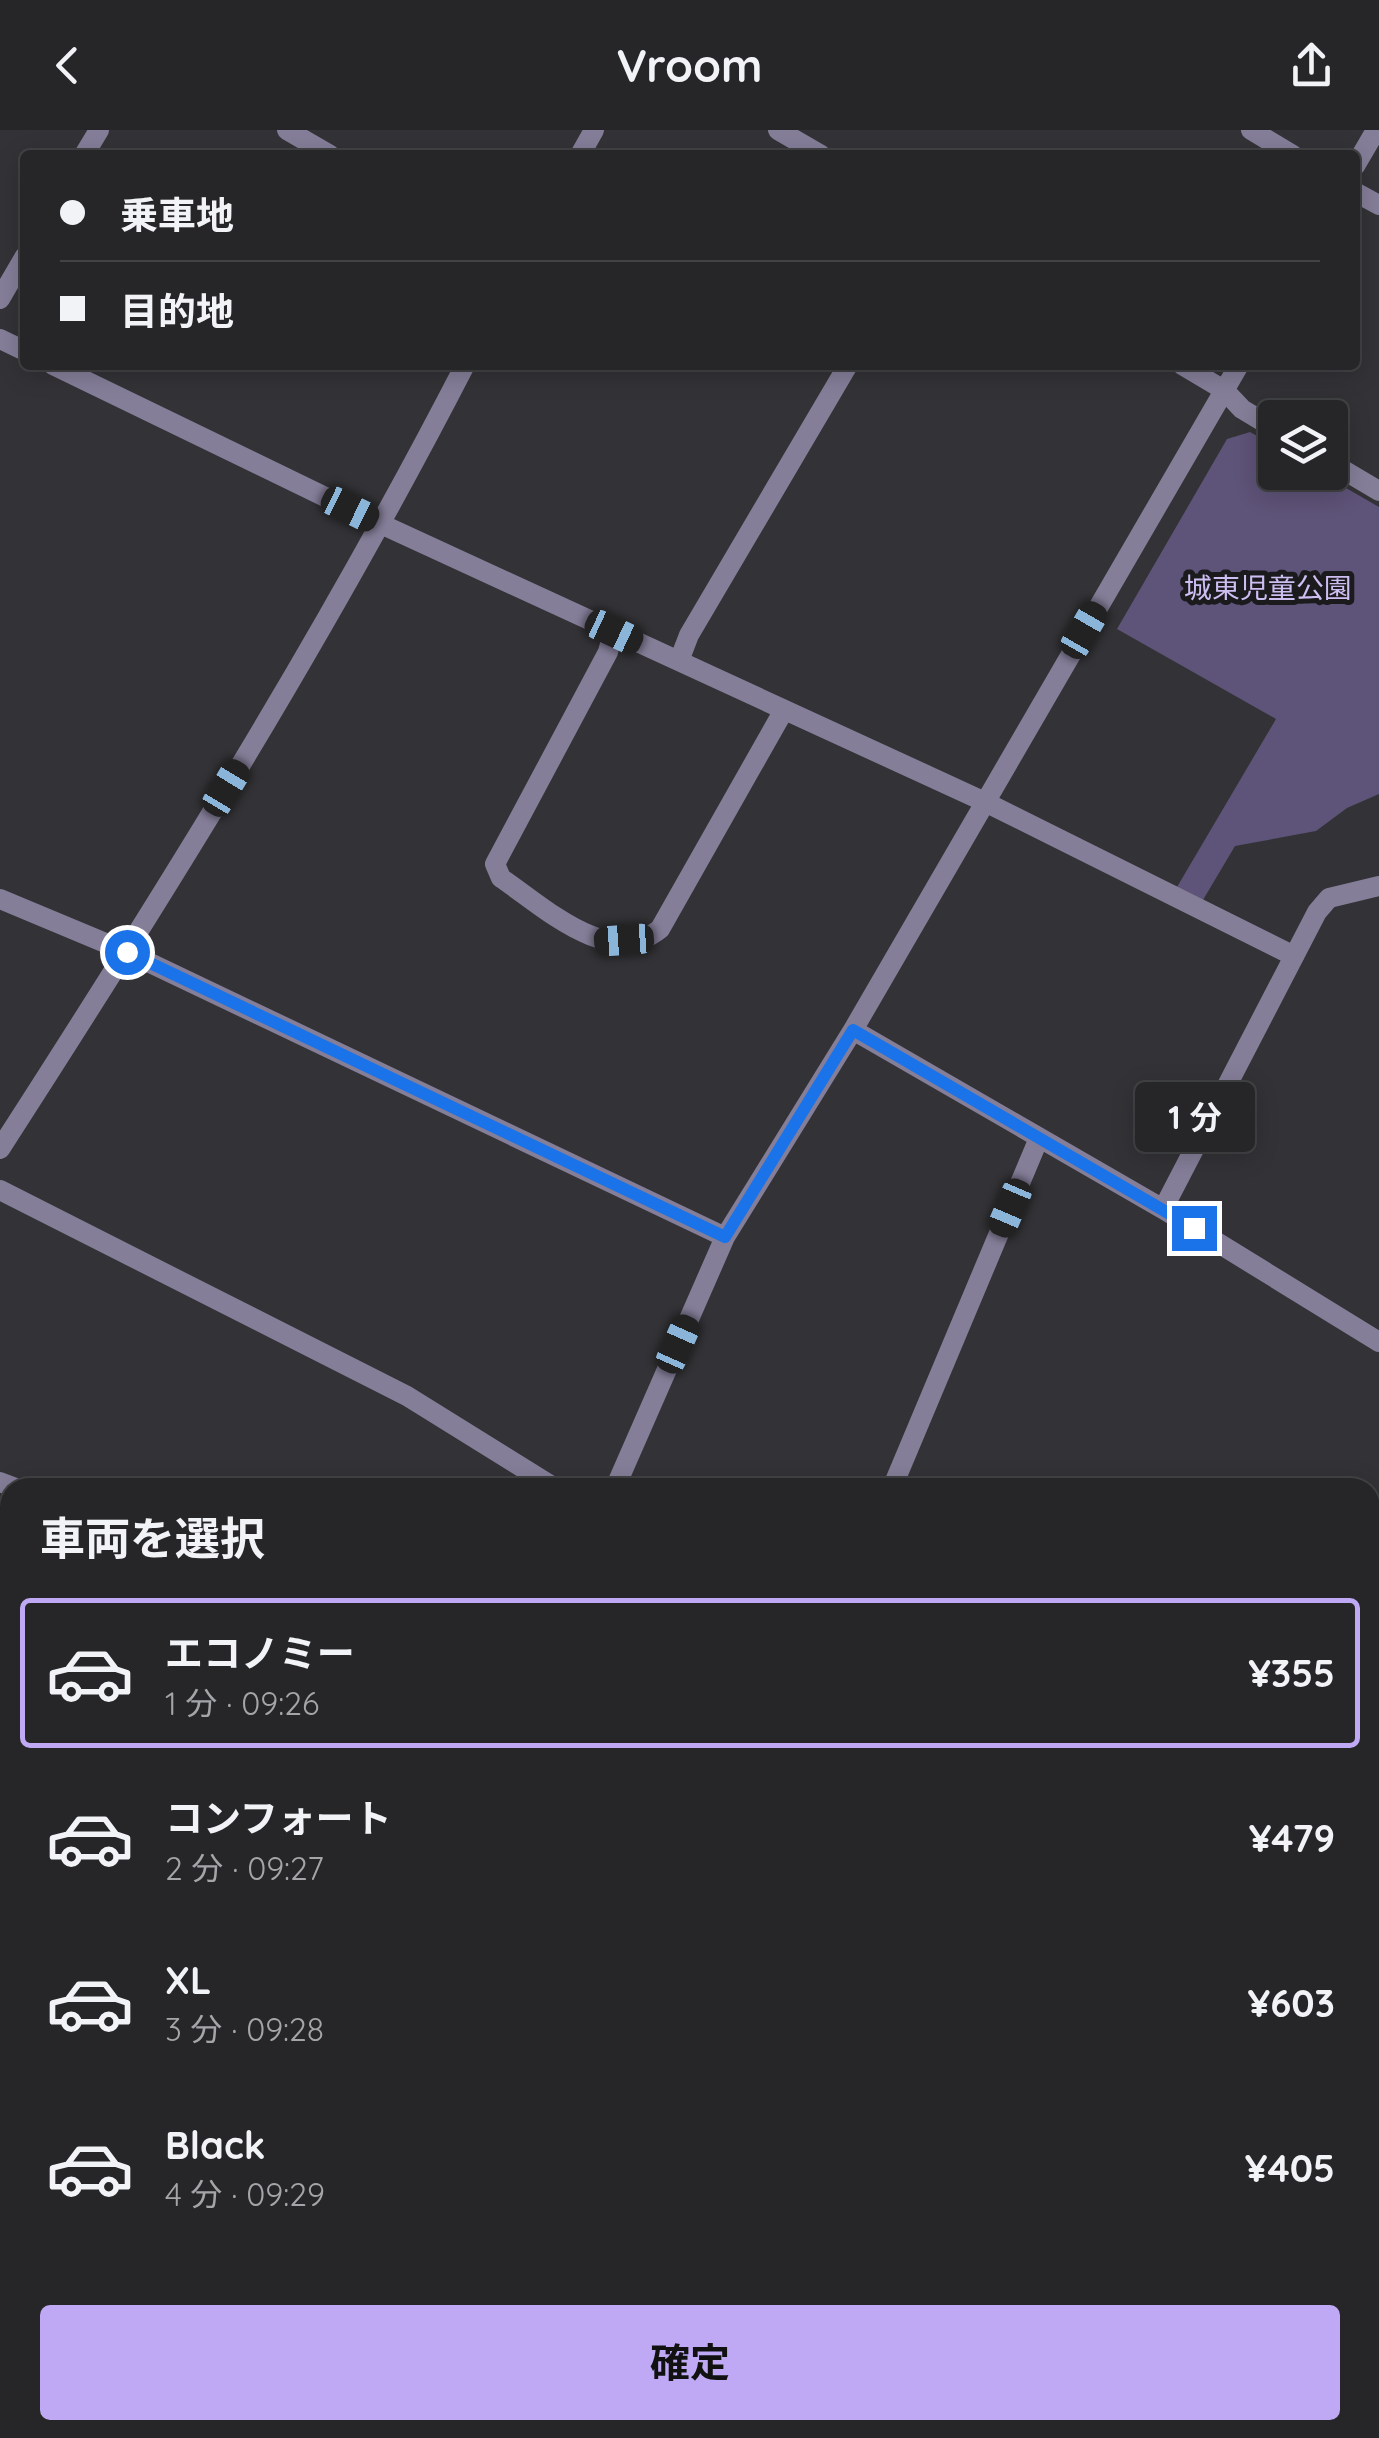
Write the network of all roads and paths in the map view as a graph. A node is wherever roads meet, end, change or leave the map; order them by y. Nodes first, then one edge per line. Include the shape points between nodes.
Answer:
1 (288, 130) edge
2 (778, 130) edge
3 (1251, 130) edge
4 (1376, 130) edge
5 (322, 150) edge
6 (812, 150) edge
7 (1285, 150) edge
8 (1360, 157) edge
9 (20, 265) edge
10 (0, 299) edge
11 (63, 370) edge
12 (462, 370) edge
13 (845, 370) edge
14 (1190, 370) edge
15 (1236, 370) edge
16 (1224, 390) junction
17 (1258, 419) edge
18 (1348, 473) edge
19 (1379, 491) edge
20 (383, 525) junction
21 (614, 632) junction
22 (679, 661) junction
23 (784, 710) junction
24 (984, 802) junction
25 (1379, 886) edge
26 (0, 899) edge
27 (127, 952) junction
28 (1294, 956) junction
29 (853, 1030) junction
30 (1039, 1138) junction
31 (0, 1149) edge
32 (0, 1190) edge
33 (1164, 1210) junction
34 (725, 1237) junction
35 (1379, 1342) edge
36 (539, 1478) edge
37 (620, 1478) edge
38 (896, 1478) edge

1 - 5 street
2 - 6 street
3 - 7 street
4 - 8 street
9 - 10 street
11 - 20 street
12 - 20 street
13 - 22 street
14 - 16 street
15 - 16 street
16 - 17 street
16 - 24 street
18 - 19 street
20 - 21 street
20 - 27 street
21 - 22 street
21 - 23 street via 495,864 501,878 600,942 649,938 660,929
22 - 23 street
23 - 24 street
24 - 28 street
24 - 29 street
25 - 28 street via 1329,898
26 - 27 street
27 - 31 street
27 - 34 street
28 - 33 street
29 - 30 street
29 - 34 street
30 - 33 street
30 - 38 street
32 - 36 street via 407,1396
33 - 35 street
34 - 37 street

